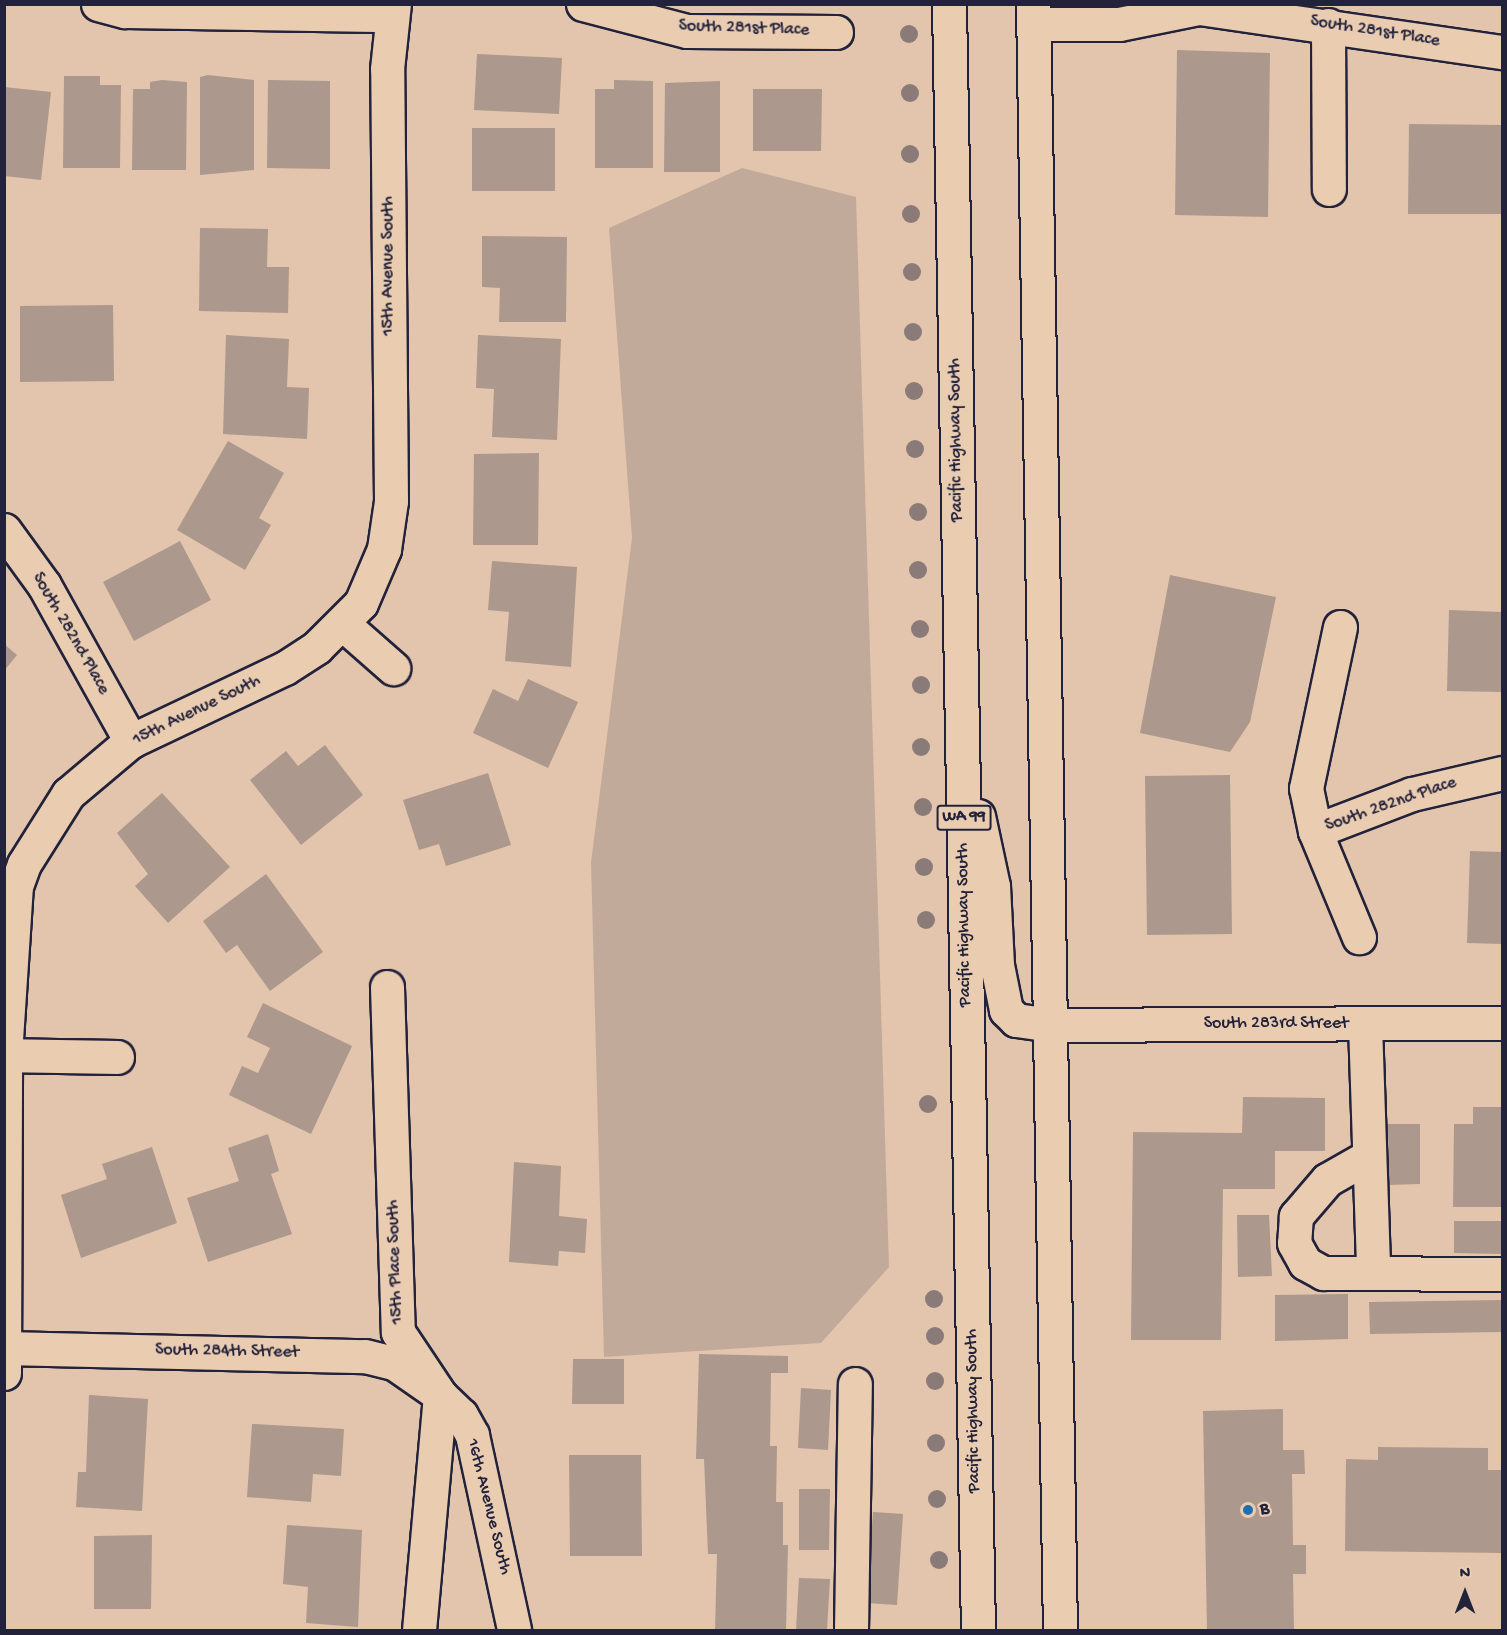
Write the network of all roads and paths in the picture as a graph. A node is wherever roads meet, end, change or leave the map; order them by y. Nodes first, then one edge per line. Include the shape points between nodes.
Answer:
1 (99, 4) edge
2 (583, 4) edge
3 (949, 4) edge
4 (393, 10) edge
5 (1033, 14) edge
6 (1328, 25) junction
7 (836, 32) dead end
8 (1503, 52) edge
9 (1329, 189) dead end
10 (4, 530) edge
11 (343, 624) junction
12 (1340, 627) dead end
13 (393, 668) dead end
14 (131, 741) junction
15 (962, 741) junction
16 (1503, 773) edge
17 (1315, 831) junction
18 (1359, 937) dead end
19 (387, 987) dead end
20 (1503, 1023) edge
21 (1365, 1024) junction
22 (1050, 1025) junction
23 (5, 1055) edge
24 (117, 1057) dead end
25 (1369, 1156) junction
26 (1373, 1270) junction
27 (1503, 1274) edge
28 (5, 1347) edge
29 (4, 1373) edge
30 (855, 1384) dead end
31 (440, 1395) junction
32 (419, 1630) edge
33 (514, 1630) edge
34 (850, 1630) edge
35 (978, 1630) edge
36 (1059, 1630) edge

1 - 4 street via 125,11
2 - 7 street, South 281st Place via 687,31
3 - 15 street, Pacific Highway South / WA 99
4 - 11 street, 15th Avenue South via 387,69 391,501 384,549 370,588
5 - 6 street, South 281st Place via 1119,24 1199,8
5 - 22 street
6 - 8 street, South 281st Place
6 - 9 street
10 - 14 street, South 282nd Place via 44,585
11 - 13 street
11 - 14 street, 15th Avenue South via 285,668
12 - 17 street via 1306,788
14 - 23 street, 15th Avenue South via 68,794 24,864 16,886
15 - 22 street, South 283rd Street via 993,886 997,965 1006,1010 1016,1020
15 - 35 street, Pacific Highway South / WA 99
16 - 17 street, South 282nd Place via 1412,794
17 - 18 street
19 - 31 street, 15th Place South via 398,1332
20 - 21 street, South 283rd Street
21 - 22 street, South 283rd Street
21 - 25 street
22 - 36 street
23 - 24 street
23 - 28 street, 15th Avenue South
25 - 26 street
25 - 26 street via 1328,1180 1309,1198 1296,1216 1294,1243 1305,1263 1323,1273
26 - 27 street
28 - 29 street, 15th Avenue South
28 - 31 street, South 284th Street via 365,1356 394,1363
30 - 34 street
31 - 32 street
31 - 33 street, 16th Avenue South via 460,1415 479,1456

